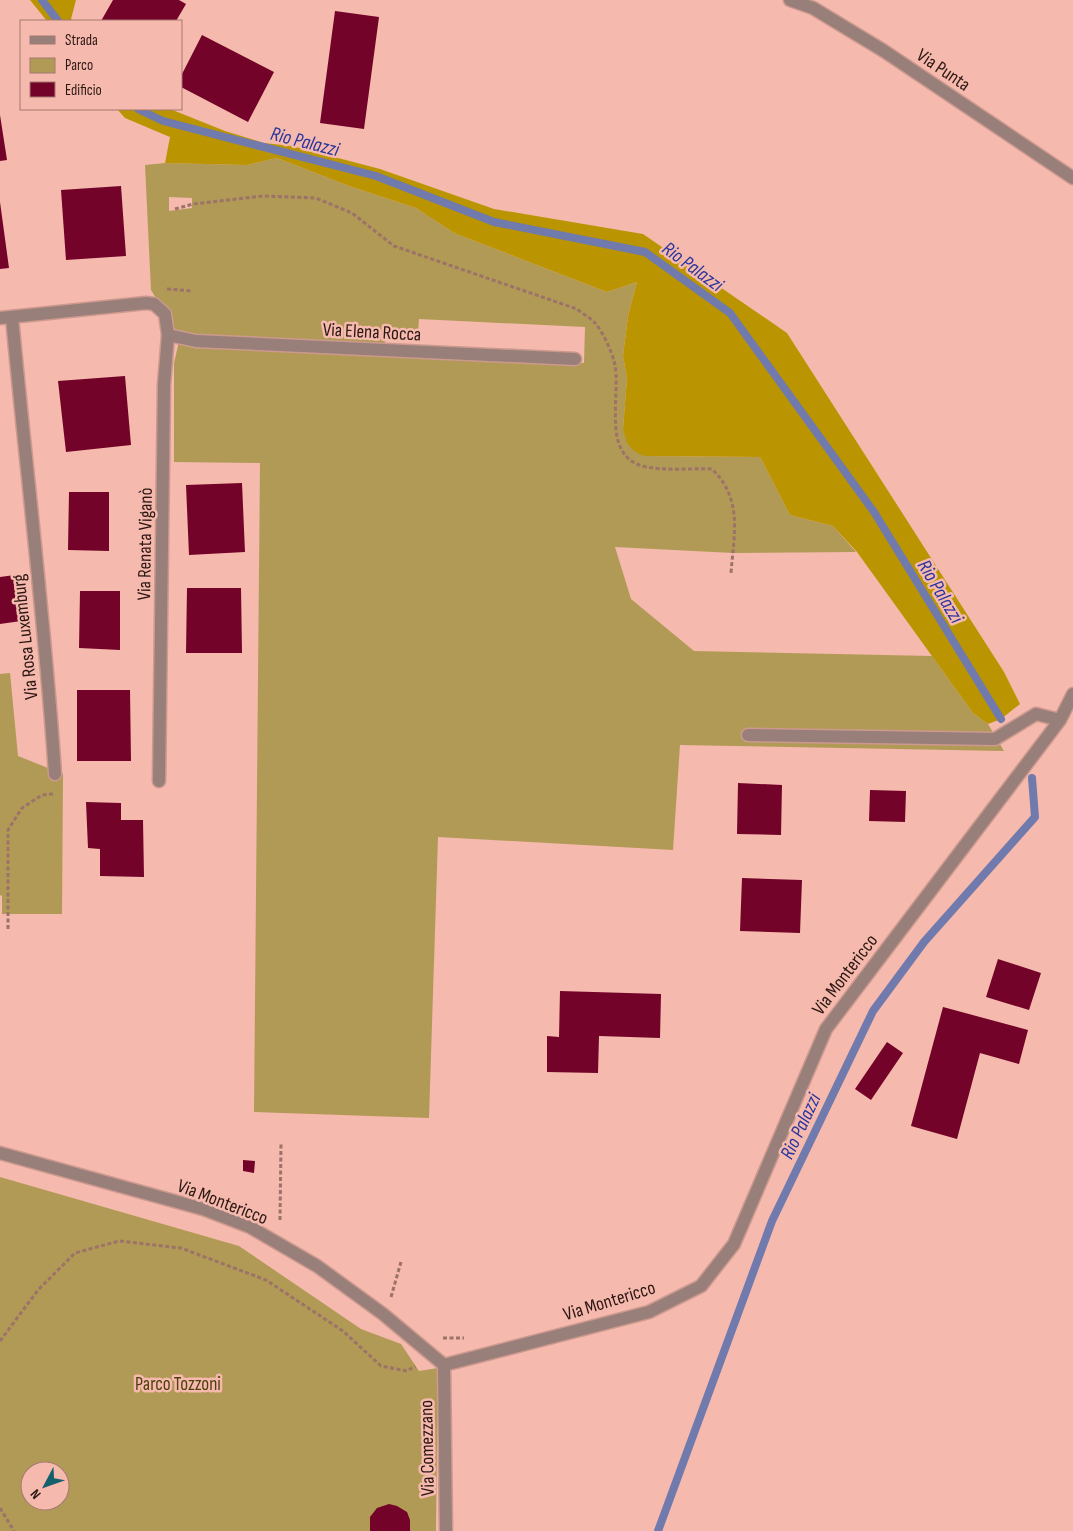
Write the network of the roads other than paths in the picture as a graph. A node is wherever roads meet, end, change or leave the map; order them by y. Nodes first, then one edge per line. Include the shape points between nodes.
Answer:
1 (790, 0) edge
2 (1073, 178) edge
3 (161, 309) joint
4 (6, 318) edge
5 (168, 335) junction
6 (575, 359) dead end
7 (1073, 694) edge
8 (1060, 720) junction
9 (748, 735) dead end
10 (55, 774) road end
11 (159, 781) dead end
12 (0, 1152) edge
13 (444, 1365) junction
14 (446, 1531) edge

1 - 2 street, Via Punta via 814,8 884,51
3 - 4 street, Via Rosa Luxemburg via 146,303
3 - 5 street, Via Renata Viganò via 168,321
4 - 10 street, Via Rosa Luxemburg via 47,655
5 - 6 street, Via Elena Rocca via 196,341
5 - 11 street, Via Renata Viganò via 164,385
7 - 8 street, Via Montericco
8 - 9 street via 1036,714 995,739
8 - 13 street, Via Montericco via 826,1029 734,1244 701,1286 649,1312
12 - 13 street, Via Montericco via 203,1209 250,1227 318,1266
13 - 14 street, Via Comezzano

